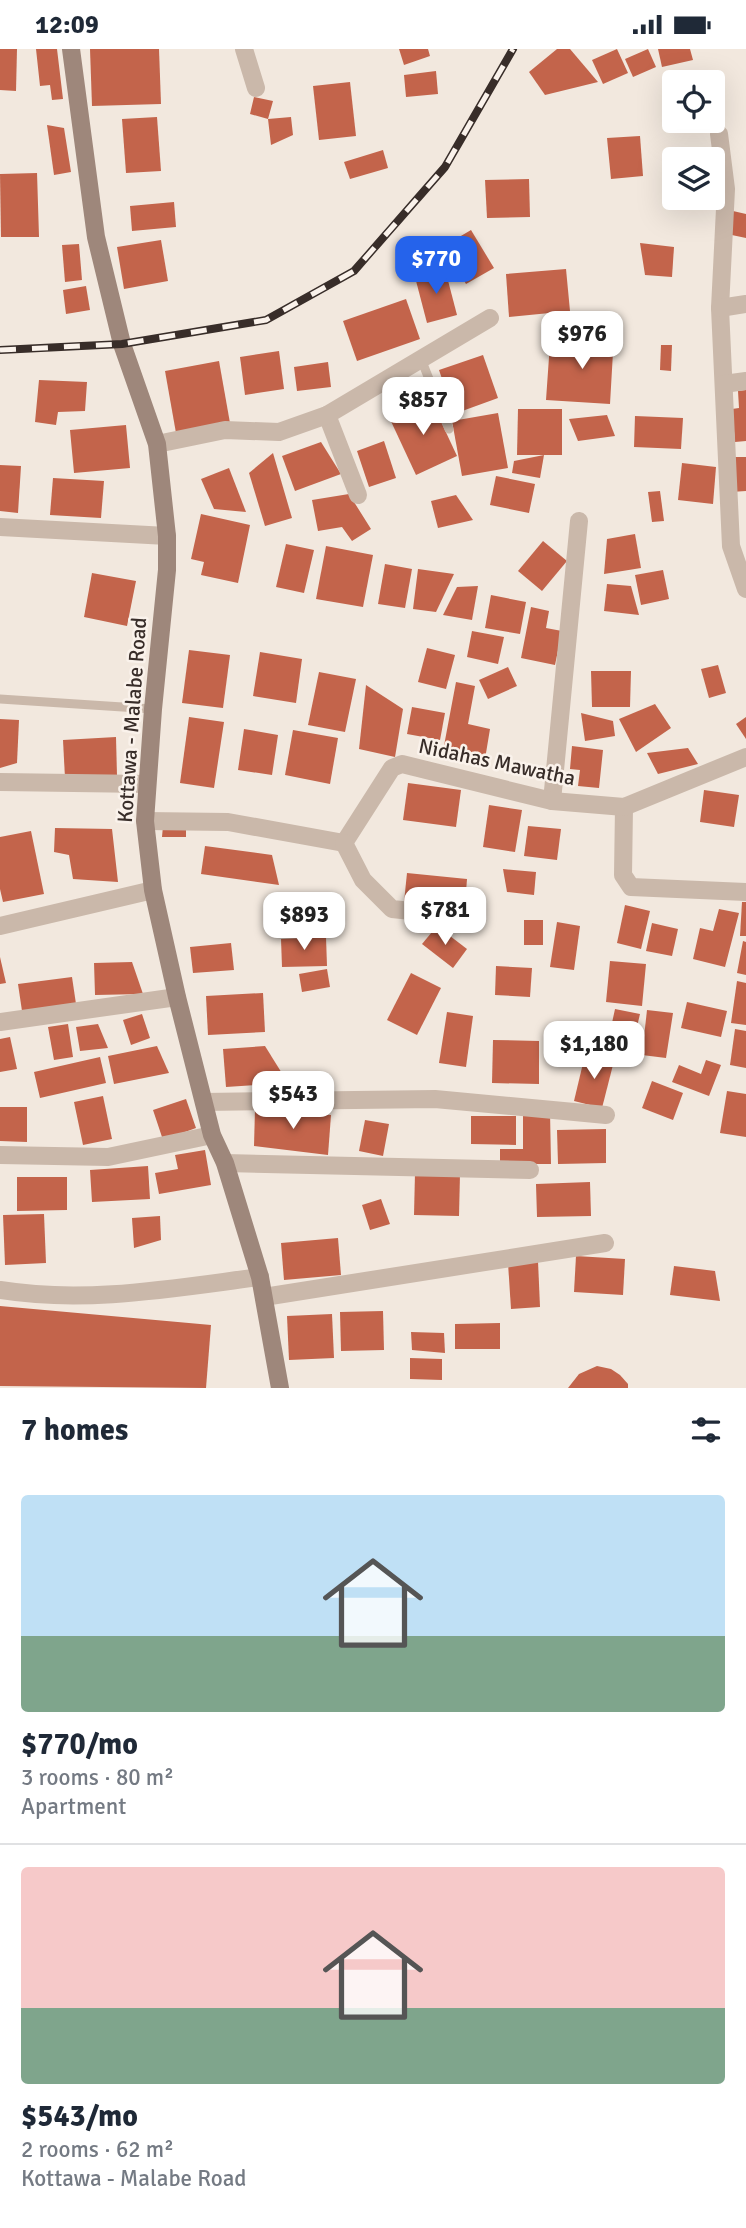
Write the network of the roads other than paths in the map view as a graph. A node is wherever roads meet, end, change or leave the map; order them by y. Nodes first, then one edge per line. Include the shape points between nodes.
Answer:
1 (71, 49) edge
2 (244, 49) edge
3 (256, 88) dead end
4 (719, 134) dead end
5 (746, 305) edge
6 (720, 308) junction
7 (490, 318) dead end
8 (421, 359) junction
9 (746, 381) edge
10 (724, 384) junction
11 (327, 415) junction
12 (449, 429) dead end
13 (157, 444) junction
14 (358, 495) dead end
15 (579, 521) dead end
16 (0, 527) edge
17 (167, 536) junction
18 (746, 589) edge
19 (0, 699) edge
20 (153, 709) junction
21 (746, 757) edge
22 (0, 782) edge
23 (147, 784) junction
24 (552, 801) junction
25 (624, 807) junction
26 (145, 821) junction
27 (344, 843) junction
28 (153, 890) junction
29 (746, 893) edge
30 (469, 917) dead end
31 (0, 926) edge
32 (177, 997) junction
33 (0, 1022) edge
34 (204, 1102) junction
35 (606, 1115) dead end
36 (212, 1135) junction
37 (0, 1155) edge
38 (225, 1163) junction
39 (530, 1170) dead end
40 (605, 1243) dead end
41 (260, 1277) junction
42 (0, 1290) edge
43 (264, 1297) junction
44 (280, 1388) edge

1 - 13 street, Kottawa - Malabe Road via 96,237 121,344
2 - 3 street
4 - 6 street via 726,189
5 - 6 street
6 - 10 street
7 - 8 street
8 - 11 street
8 - 12 lane
9 - 10 street
10 - 18 street via 731,546
11 - 13 street via 279,432 225,430
11 - 14 street
13 - 17 street, Kottawa - Malabe Road
15 - 24 street
16 - 17 street
17 - 20 street, Kottawa - Malabe Road
19 - 20 lane
20 - 23 street, Kottawa - Malabe Road
21 - 25 street, Nidahas Mawatha
22 - 23 street
23 - 26 street, Kottawa - Malabe Road
24 - 25 street, Nidahas Mawatha
24 - 27 street, Nidahas Mawatha via 402,764 392,768
25 - 29 street via 623,875 631,887
26 - 27 street via 228,822
26 - 28 street, Kottawa - Malabe Road
27 - 30 street via 363,880 392,909
28 - 31 street
28 - 32 street, Kottawa - Malabe Road
32 - 33 street
32 - 34 street, Kottawa - Malabe Road
34 - 35 street via 435,1098
34 - 36 street, Kottawa - Malabe Road
36 - 37 street via 108,1157
36 - 38 street, Kottawa - Malabe Road
38 - 39 street
38 - 41 street, Kottawa - Malabe Road
40 - 43 street
41 - 42 street via 131,1294 35,1296
41 - 43 street, Kottawa - Malabe Road
43 - 44 street, Kottawa - Malabe Road

